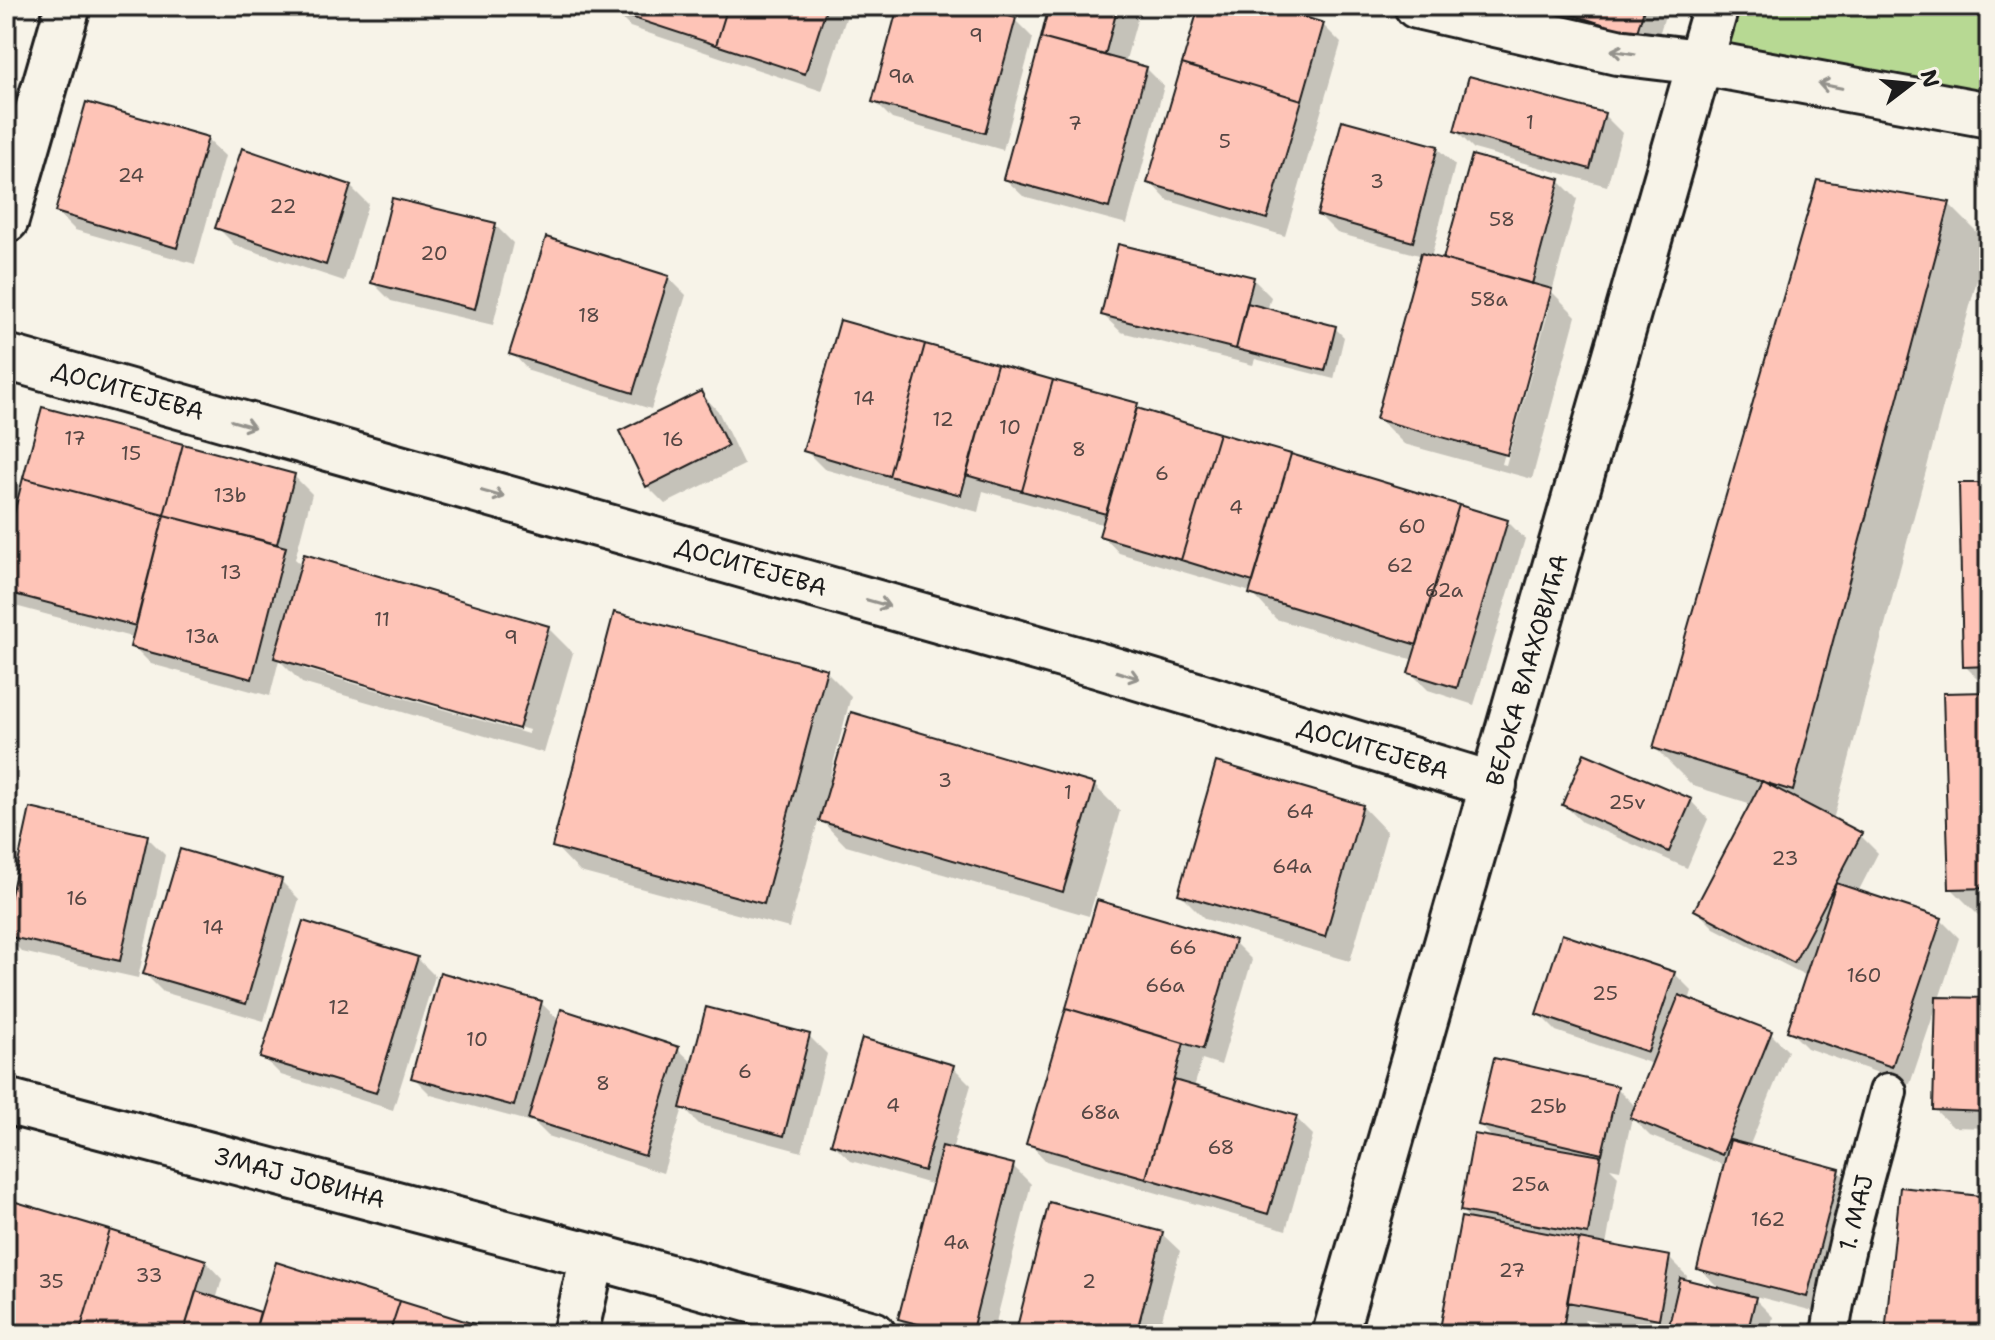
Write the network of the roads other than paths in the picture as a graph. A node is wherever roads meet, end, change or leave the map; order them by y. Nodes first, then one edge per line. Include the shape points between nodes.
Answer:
1 (68, 6) edge
2 (1417, 6) edge
3 (1716, 6) edge
4 (1700, 62) junction
5 (1989, 115) edge
6 (6, 220) edge
7 (6, 357) edge
8 (1494, 785) junction
9 (1888, 1092) dead end
10 (6, 1101) edge
11 (593, 1256) junction
12 (575, 1334) edge
13 (873, 1334) edge
14 (1335, 1334) edge
15 (1830, 1334) edge

1 - 6 street
4 -> 2 street via 1617,52
3 - 4 street, ВЕЉКА ВЛАХОВИЋА
5 -> 4 street
4 - 8 street, ВЕЉКА ВЛАХОВИЋА
7 -> 8 street, ДОСИТЕЈЕВА via 1066,656
8 - 14 street, ВЕЉКА ВЛАХОВИЋА
9 - 15 lane, 1. МАЈ
10 - 11 street, ЗМАЈ ЈОВИНА
11 - 12 street
11 - 13 street, ЗМАЈ ЈОВИНА

